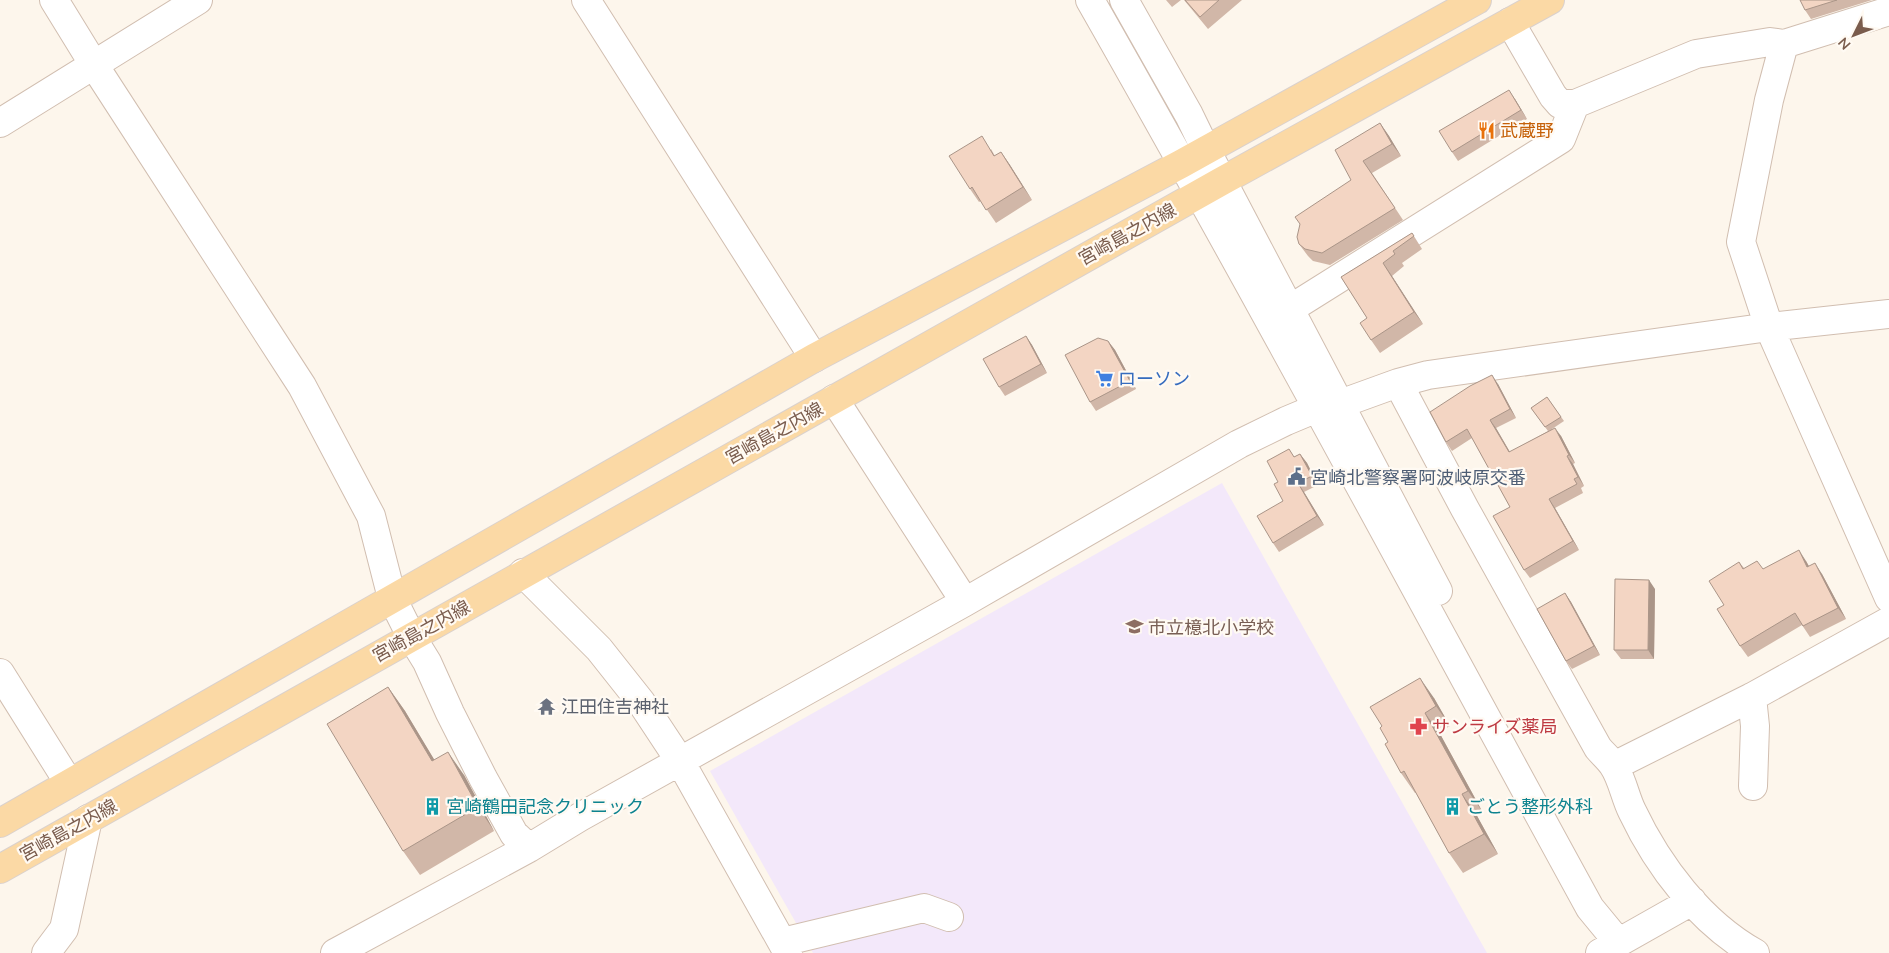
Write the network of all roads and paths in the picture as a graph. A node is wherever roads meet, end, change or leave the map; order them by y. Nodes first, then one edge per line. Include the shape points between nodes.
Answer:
1 (54, 0) edge
2 (198, 0) edge
3 (586, 0) edge
4 (1090, 0) edge
5 (1124, 0) edge
6 (1477, 0) edge
7 (1550, 0) edge
8 (1889, 11) edge
9 (1510, 22) junction
10 (1784, 44) junction
11 (94, 65) junction
12 (1575, 104) junction
13 (0, 123) edge
14 (1206, 150) junction
15 (1181, 164) junction
16 (1210, 187) junction
17 (1290, 309) junction
18 (1889, 314) edge
19 (1769, 327) junction
20 (814, 358) junction
21 (1398, 384) junction
22 (834, 399) junction
23 (1329, 406) junction
24 (523, 574) junction
25 (392, 598) junction
26 (1889, 598) edge
27 (965, 602) junction
28 (1889, 621) edge
29 (411, 636) junction
30 (0, 673) edge
31 (1752, 697) junction
32 (680, 761) junction
33 (1614, 766) junction
34 (69, 783) junction
35 (1752, 786) dead end
36 (88, 819) junction
37 (0, 823) edge
38 (529, 848) junction
39 (0, 869) edge
40 (1692, 901) junction
41 (949, 917) dead end
42 (785, 948) edge
43 (1614, 949) edge
44 (46, 953) edge
45 (335, 953) edge
46 (1755, 953) edge

1 - 11 street
2 - 11 street
3 - 20 street
4 - 15 street
5 - 14 street
6 - 14 main road, 宮崎島之内線
7 - 9 main road, 宮崎島之内線
8 - 10 street
9 - 12 street via 1553,96 1560,104
9 - 16 main road, 宮崎島之内線
10 - 12 street via 1770,42 1696,54
10 - 19 street via 1769,100 1741,242
11 - 13 street
11 - 25 street via 302,386 371,516
12 - 17 street via 1561,139
14 - 15 main road, 宮崎島之内線
14 - 16 street
15 - 16 street
15 - 20 main road, 宮崎島之内線
16 - 17 street
16 - 22 main road, 宮崎島之内線
16 - 23 street
17 - 23 street
18 - 19 street
19 - 21 street via 1428,375
19 - 26 street
20 - 25 main road, 宮崎島之内線
21 - 23 street
21 - 33 street via 1598,748
22 - 24 main road, 宮崎島之内線
22 - 27 street
23 - 27 street via 1286,421 1239,444
23 - 43 street via 1598,900
24 - 29 main road, 宮崎島之内線
24 - 32 street via 599,649 641,702
25 - 29 street
25 - 34 main road, 宮崎島之内線
27 - 32 street
28 - 31 street
29 - 36 main road, 宮崎島之内線
29 - 38 street via 514,834
30 - 34 street
31 - 33 street
31 - 35 street via 1756,726
32 - 38 street
32 - 42 street
33 - 40 street via 1648,843
34 - 37 main road, 宮崎島之内線
36 - 39 main road, 宮崎島之内線
36 - 44 street via 64,929
38 - 45 street
40 - 43 street
40 - 46 street via 1723,932
41 - 42 street via 924,908 867,933

